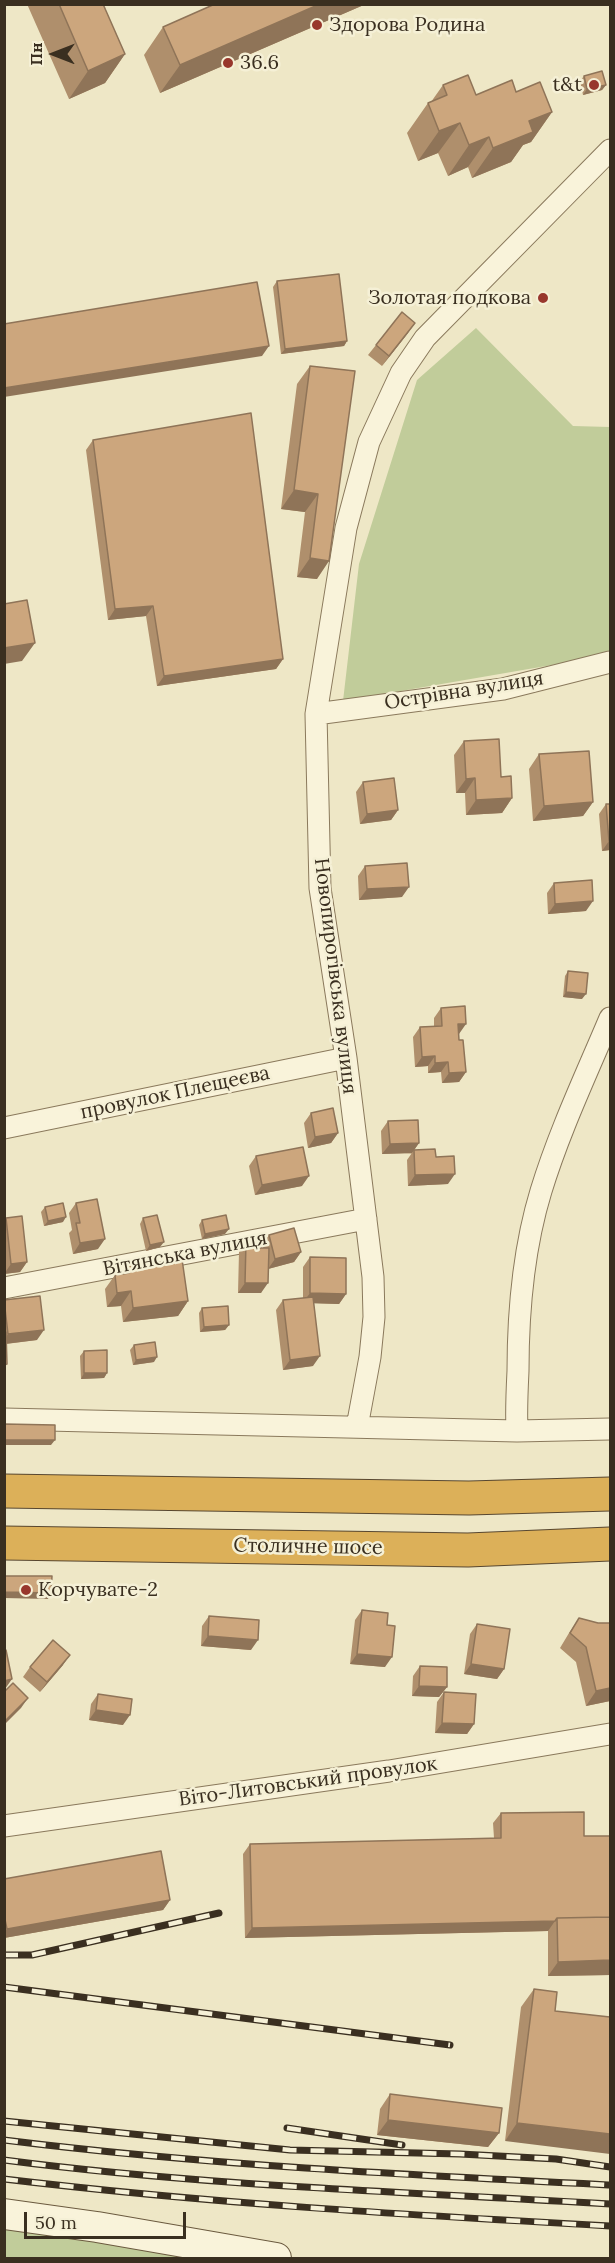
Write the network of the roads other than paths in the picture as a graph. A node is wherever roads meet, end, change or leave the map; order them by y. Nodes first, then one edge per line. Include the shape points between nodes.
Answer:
1 (610, 150) edge
2 (610, 662) edge
3 (316, 714) junction
4 (610, 1018) edge
5 (346, 1058) junction
6 (4, 1128) edge
7 (366, 1220) junction
8 (4, 1288) edge
9 (4, 1419) edge
10 (357, 1427) junction
11 (610, 1429) edge
12 (517, 1431) junction
13 (4, 1491) edge
14 (610, 1494) edge
15 (4, 1543) edge
16 (610, 1544) edge
17 (610, 1734) edge
18 (4, 1826) edge
19 (4, 2214) edge
20 (276, 2259) edge

1 - 3 street, Новопирогівська вулиця via 425,338 401,373 369,442 346,528
2 - 3 street, Острівна вулиця via 503,689
3 - 5 street, Новопирогівська вулиця via 320,888
4 - 12 street via 541,1191 531,1232 518,1332
5 - 6 street, провулок Плещеєва
5 - 7 street, Новопирогівська вулиця
7 - 8 street, Вітянська вулиця
7 - 10 street, Новопирогівська вулиця via 374,1317
9 - 10 street
10 - 12 street
11 - 12 street
13 - 14 highway via 469,1498
15 - 16 highway, Столичне шосе via 468,1550
17 - 18 street, Віто-Литовський провулок via 389,1771
19 - 20 street

